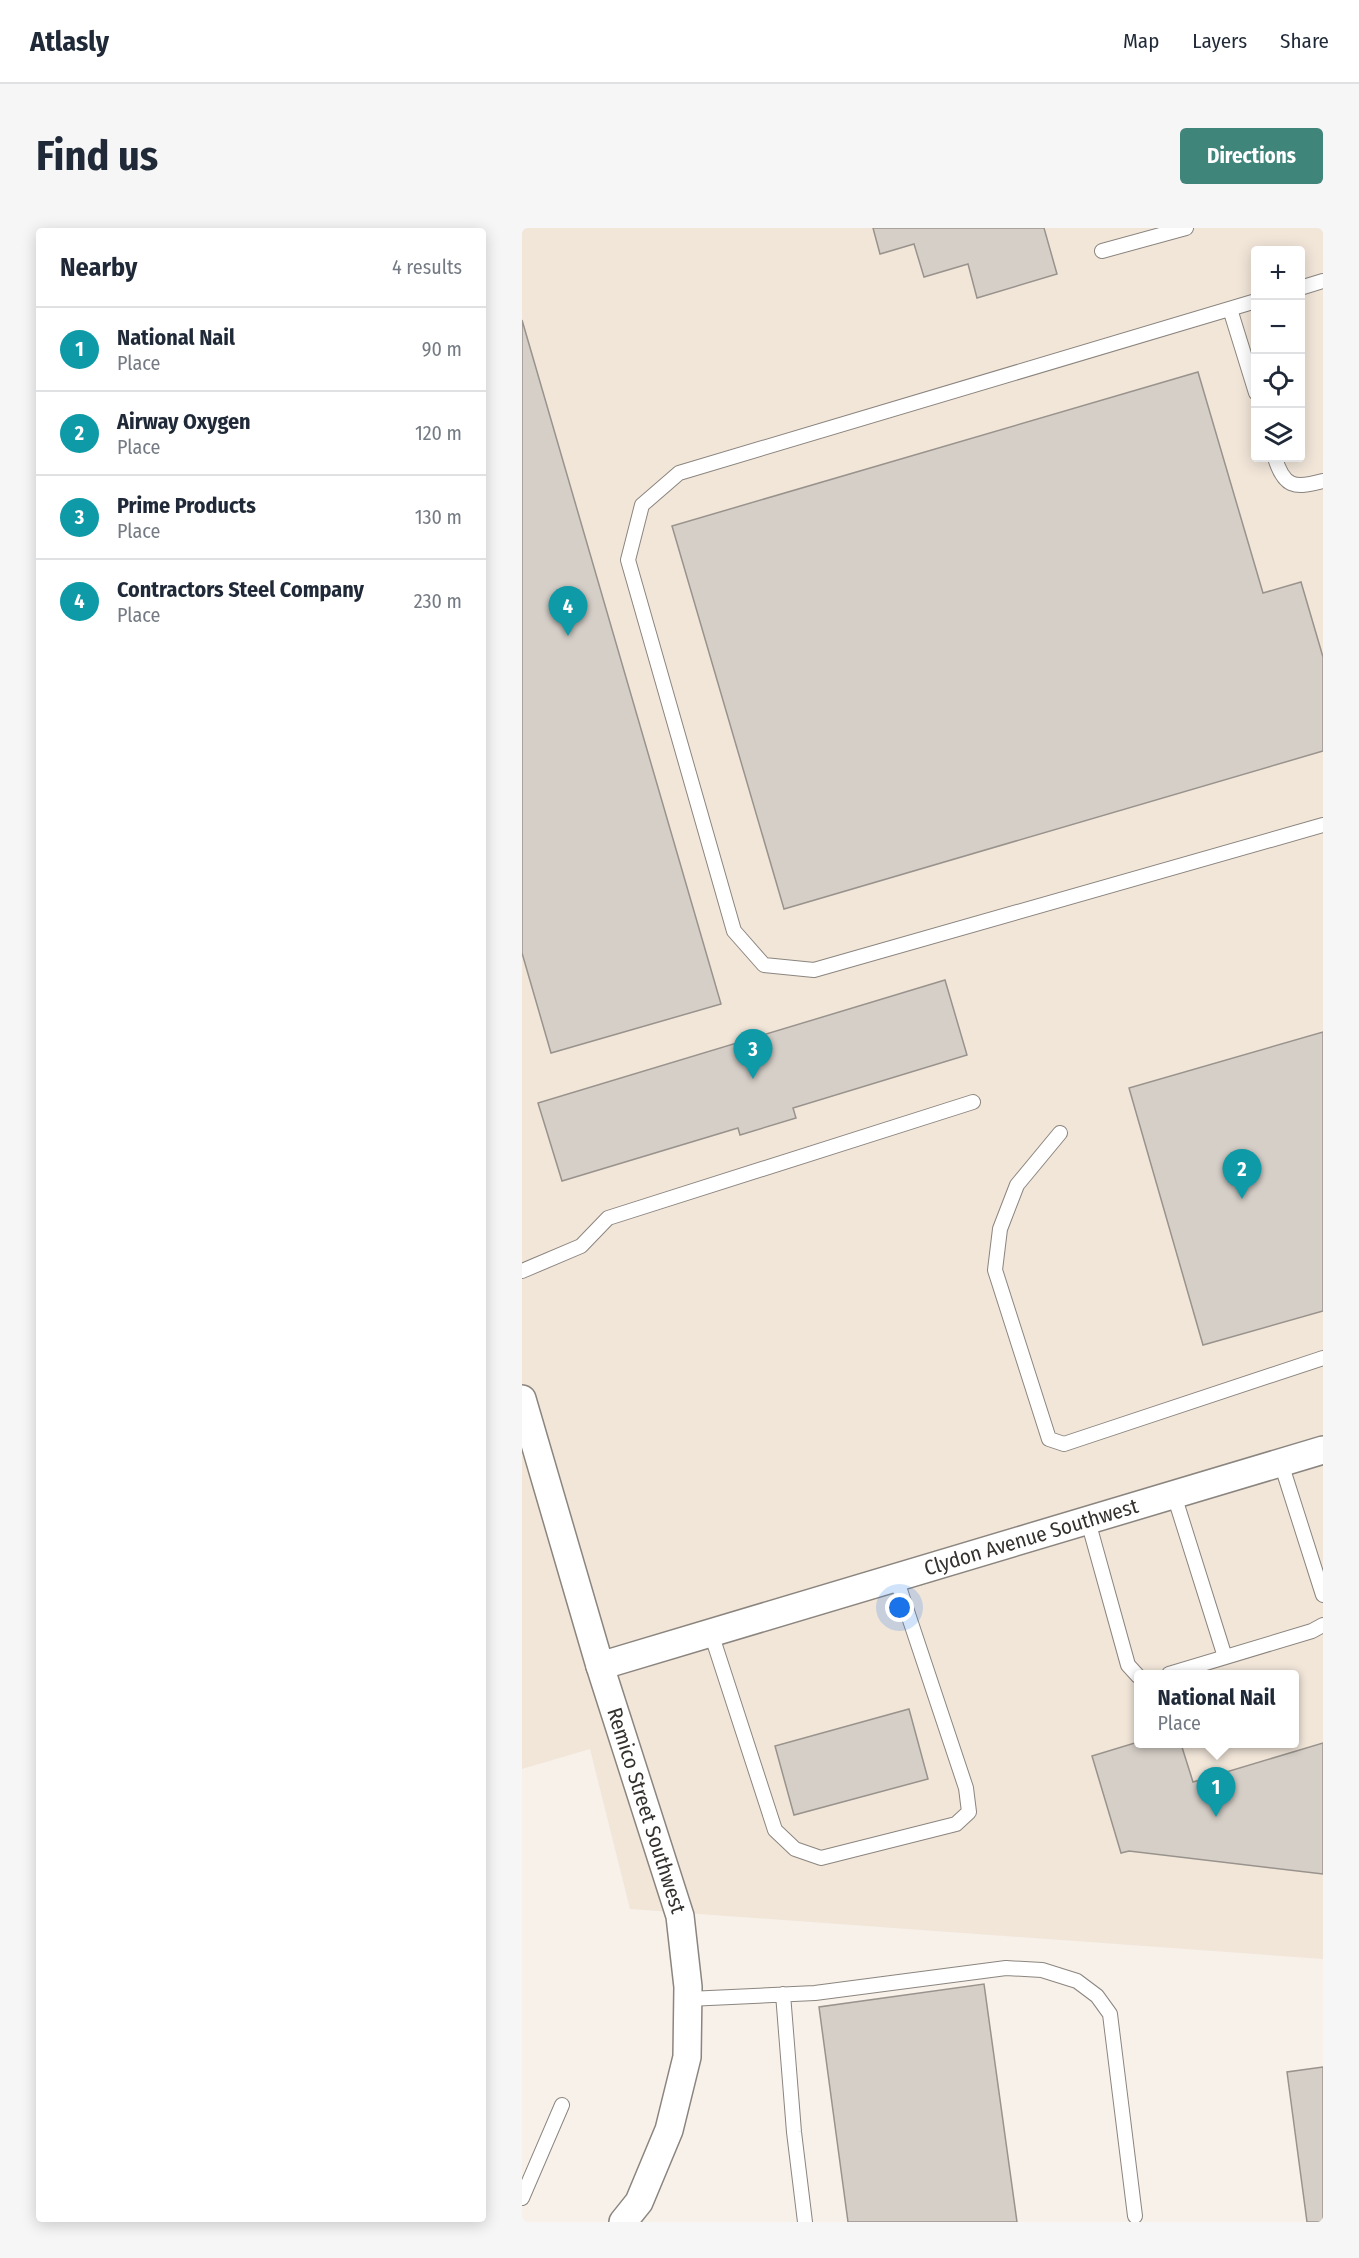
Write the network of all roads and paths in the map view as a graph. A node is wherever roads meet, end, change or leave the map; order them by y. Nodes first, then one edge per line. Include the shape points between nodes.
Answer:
1 (1186, 228) edge
2 (1102, 251) dead end
3 (1323, 281) edge
4 (1305, 286) edge
5 (1251, 303) edge
6 (1230, 309) junction
7 (1251, 377) edge
8 (1276, 462) edge
9 (1323, 480) edge
10 (1323, 825) edge
11 (973, 1102) dead end
12 (1060, 1133) dead end
13 (522, 1271) edge
14 (1323, 1358) edge
15 (522, 1399) edge
16 (1323, 1450) edge
17 (1281, 1463) junction
18 (1174, 1495) junction
19 (1088, 1521) junction
20 (896, 1578) junction
21 (1323, 1595) edge
22 (1323, 1624) edge
23 (711, 1633) junction
24 (1225, 1658) junction
25 (600, 1666) junction
26 (1183, 1670) edge
27 (1134, 1672) edge
28 (783, 1994) junction
29 (688, 1999) junction
30 (562, 2105) dead end
31 (522, 2198) edge
32 (1135, 2216) dead end
33 (623, 2222) edge
34 (805, 2222) edge

1 - 2 lane
3 - 4 lane
5 - 6 lane
6 - 7 lane
6 - 10 lane via 679,473 642,505 628,560 734,931 764,965 814,970
8 - 9 lane via 1281,476 1293,484
11 - 13 lane via 608,1218 580,1246
12 - 14 lane via 1017,1185 1000,1229 995,1270 1049,1439 1064,1444
15 - 25 street, Remico Street Southwest
16 - 17 street, Clydon Avenue Southwest
17 - 18 street, Clydon Avenue Southwest
17 - 21 lane
18 - 19 street, Clydon Avenue Southwest
18 - 24 lane
19 - 20 street, Clydon Avenue Southwest
19 - 27 lane via 1128,1665
20 - 23 street, Clydon Avenue Southwest
20 - 23 lane via 966,1788 969,1812 956,1824 821,1858 795,1849 775,1830
22 - 24 lane via 1312,1631
23 - 25 street, Clydon Avenue Southwest
24 - 26 lane
25 - 29 street, Remico Street Southwest via 680,1916
28 - 29 lane
28 - 32 lane via 1006,1968 1042,1970 1077,1981 1097,1996 1110,2014
28 - 34 lane
29 - 33 street, Remico Street Southwest via 687,2057 669,2130 639,2202
30 - 31 lane

